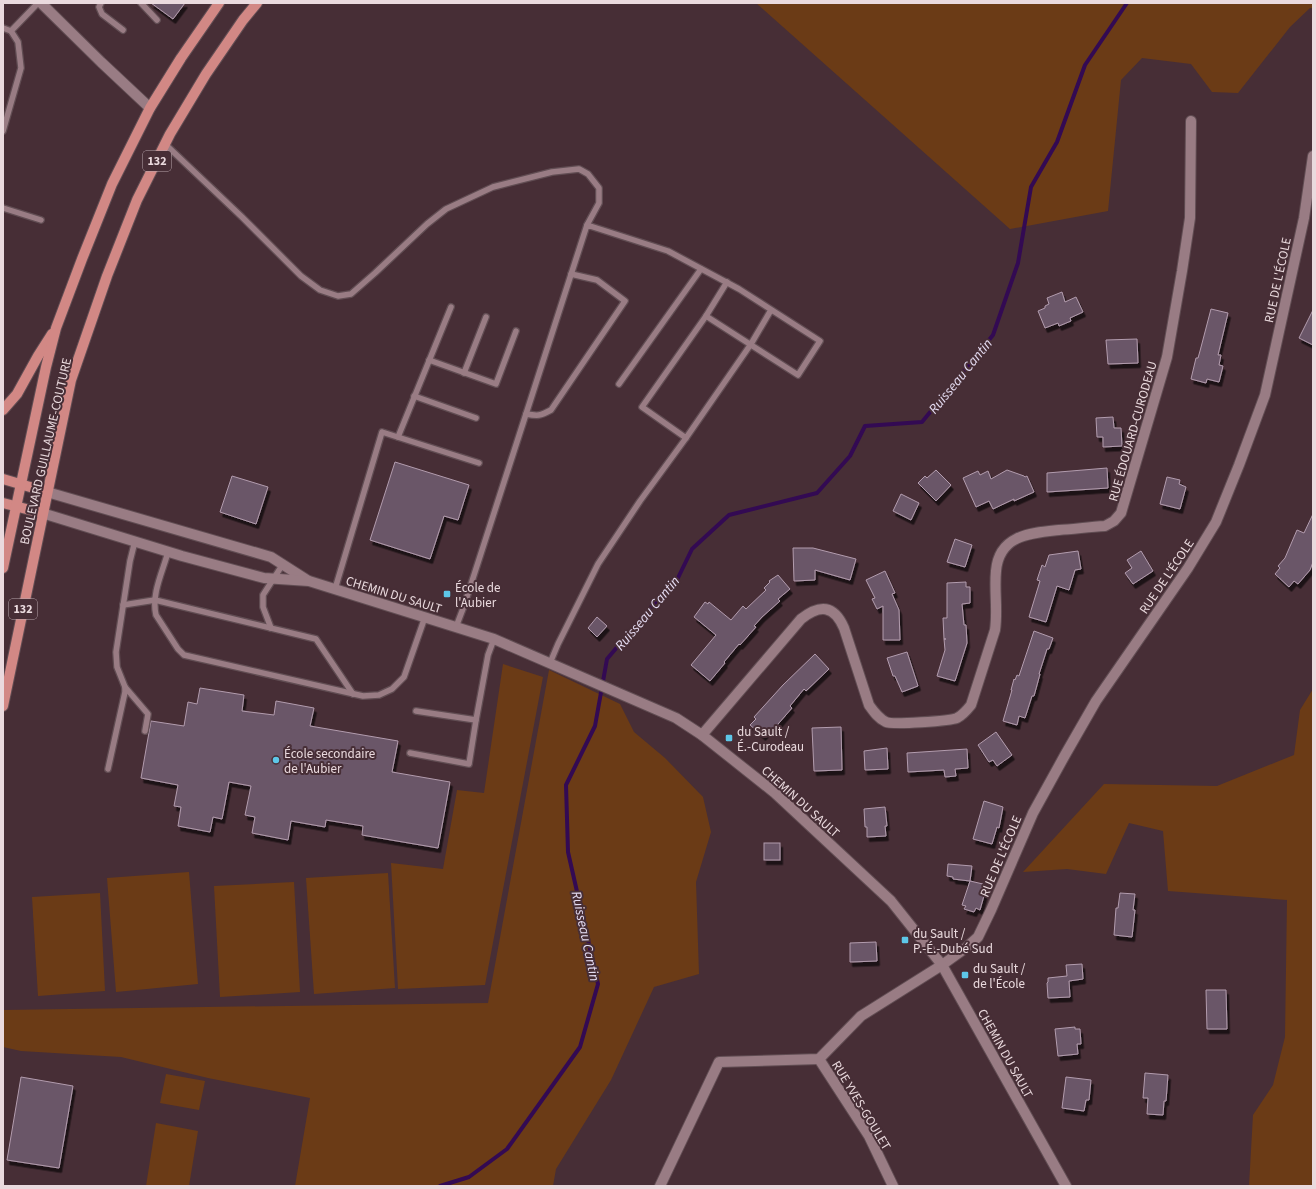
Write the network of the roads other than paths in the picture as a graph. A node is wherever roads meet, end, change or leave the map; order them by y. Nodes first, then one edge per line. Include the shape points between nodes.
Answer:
1 (38, 3) edge
2 (41, 3) edge
3 (101, 3) edge
4 (141, 3) edge
5 (219, 3) edge
6 (257, 3) edge
7 (158, 20) dead end
8 (3, 28) edge
9 (123, 30) dead end
10 (11, 31) junction
11 (150, 108) junction
12 (1191, 121) dead end
13 (3, 131) edge
14 (165, 144) junction
15 (1313, 156) edge
16 (3, 208) edge
17 (42, 220) dead end
18 (587, 225) junction
19 (701, 269) junction
20 (571, 274) junction
21 (727, 282) junction
22 (451, 306) dead end
23 (771, 310) junction
24 (706, 316) junction
25 (486, 317) dead end
26 (56, 328) junction
27 (516, 331) dead end
28 (751, 344) junction
29 (429, 360) junction
30 (464, 373) junction
31 (619, 384) dead end
32 (414, 396) junction
33 (3, 410) edge
34 (526, 414) junction
35 (476, 418) dead end
36 (398, 437) junction
37 (686, 438) junction
38 (479, 463) dead end
39 (3, 479) edge
40 (21, 485) junction
41 (47, 492) junction
42 (3, 503) edge
43 (16, 506) junction
44 (42, 513) junction
45 (135, 541) junction
46 (168, 552) junction
47 (283, 564) junction
48 (3, 568) edge
49 (272, 579) junction
50 (309, 581) junction
51 (335, 589) junction
52 (155, 600) junction
53 (123, 605) junction
54 (425, 617) junction
55 (456, 627) junction
56 (271, 628) junction
57 (494, 639) junction
58 (550, 663) junction
59 (125, 686) junction
60 (353, 694) junction
61 (3, 706) edge
62 (416, 711) dead end
63 (476, 720) junction
64 (144, 731) dead end
65 (702, 735) junction
66 (410, 753) dead end
67 (108, 768) dead end
68 (942, 965) junction
69 (819, 1058) junction
70 (660, 1186) edge
71 (893, 1186) edge
72 (1066, 1186) edge

1 - 10 lane
2 - 11 street
3 - 9 lane via 98,7 102,14
4 - 7 lane
5 - 11 main road, BOULEVARD GUILLAUME-COUTURE / 132
6 - 14 main road, BOULEVARD GUILLAUME-COUTURE / 132 via 206,74
8 - 10 lane
10 - 13 lane via 18,42 21,68
11 - 26 main road, BOULEVARD GUILLAUME-COUTURE / 132 via 112,184
12 - 65 street, RUE ÉDOUARD-CURODEAU via 1190,218 1167,356 1121,513 1105,526 1032,533 1017,538 1006,546 998,559 996,571 995,630 971,705 965,713 956,718 899,724 887,723 875,715 869,705 839,618 832,611 820,608 801,619
14 - 18 lane via 301,276 320,290 338,296 351,294 446,209 493,186 552,172 579,169 588,174 600,188 599,203
14 - 41 main road, BOULEVARD GUILLAUME-COUTURE / 132 via 134,207 76,365
15 - 68 street, RUE DE L'ÉCOLE via 1304,218 1265,395 1216,522 1188,568 1096,701 1065,755 1033,813 978,937
16 - 17 lane
18 - 19 lane via 668,251
18 - 20 lane
19 - 21 lane
19 - 31 lane
20 - 34 lane
20 - 34 lane via 596,280 625,301 551,410 538,416
21 - 23 lane
21 - 24 lane
22 - 29 lane
23 - 28 lane
23 - 28 lane via 820,341 798,375
24 - 28 lane
24 - 37 lane via 642,407
25 - 30 lane
26 - 33 main road via 16,394
26 - 40 main road, BOULEVARD GUILLAUME-COUTURE / 132
27 - 30 lane via 496,384
28 - 37 lane
29 - 30 lane
29 - 32 lane
32 - 35 lane
32 - 36 lane
34 - 55 lane
36 - 38 lane
36 - 51 lane via 382,432
37 - 58 lane via 598,564
39 - 40 main road, CHEMIN DU SAULT
40 - 41 main road, CHEMIN DU SAULT
40 - 43 main road, BOULEVARD GUILLAUME-COUTURE / 132
41 - 44 main road, BOULEVARD GUILLAUME-COUTURE / 132
41 - 47 street, CHEMIN DU SAULT via 271,557
42 - 43 main road, CHEMIN DU SAULT
43 - 44 main road, CHEMIN DU SAULT
43 - 48 main road, BOULEVARD GUILLAUME-COUTURE / 132
44 - 45 street, CHEMIN DU SAULT
44 - 61 main road, BOULEVARD GUILLAUME-COUTURE / 132
45 - 46 street, CHEMIN DU SAULT
45 - 53 lane
46 - 49 street, CHEMIN DU SAULT
46 - 52 lane
47 - 49 lane
47 - 50 street, CHEMIN DU SAULT
49 - 50 street, CHEMIN DU SAULT
49 - 56 lane via 262,601
50 - 51 street, CHEMIN DU SAULT
51 - 54 street, CHEMIN DU SAULT
52 - 53 lane
52 - 56 lane
52 - 60 lane via 156,615 184,655
53 - 59 lane via 116,660
54 - 55 street, CHEMIN DU SAULT
54 - 60 lane via 400,683 379,694
55 - 57 street, CHEMIN DU SAULT
56 - 60 lane via 316,639
57 - 58 street, CHEMIN DU SAULT
57 - 63 lane via 488,655
58 - 65 street, CHEMIN DU SAULT via 676,718
59 - 64 lane via 148,714
59 - 67 lane via 126,692
62 - 63 lane
63 - 66 lane via 468,764
65 - 68 street, CHEMIN DU SAULT via 775,793 891,901
68 - 69 street, RUE DE L'ÉCOLE via 861,1016
68 - 72 street, CHEMIN DU SAULT
69 - 70 street via 719,1062
69 - 71 street, RUE YVES-GOULET via 869,1136

